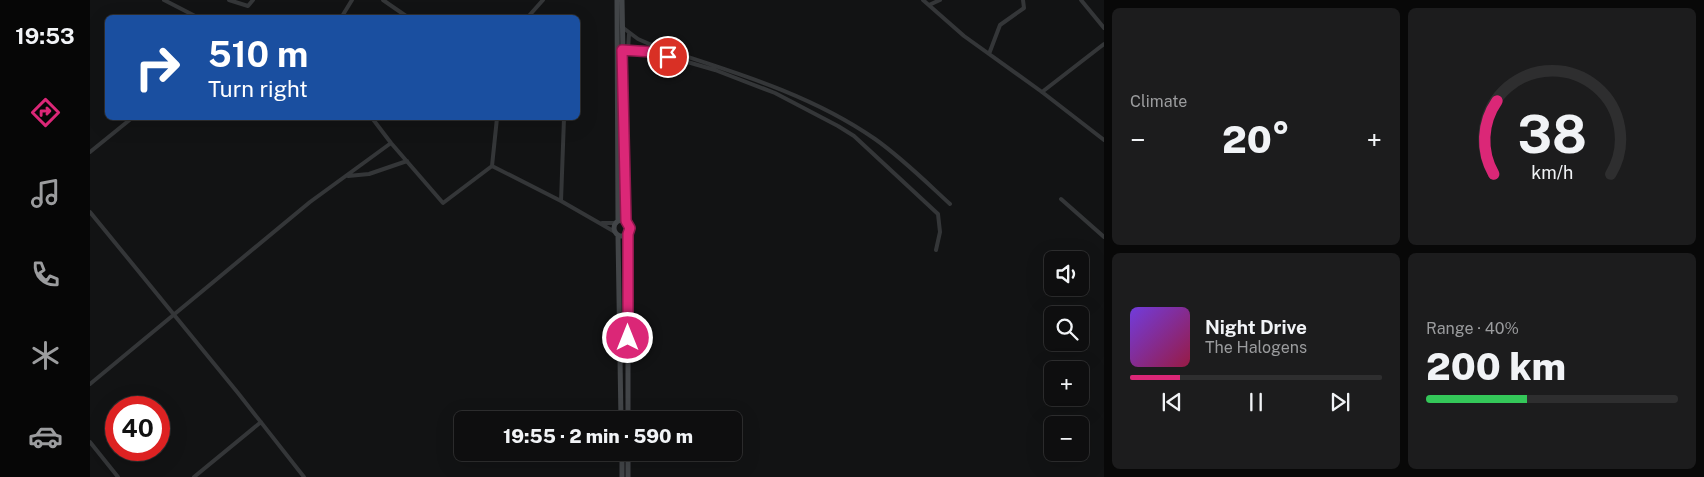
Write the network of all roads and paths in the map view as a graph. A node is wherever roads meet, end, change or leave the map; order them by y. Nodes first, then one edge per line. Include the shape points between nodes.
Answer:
1 (164, 0) edge
2 (229, 0) edge
3 (253, 0) edge
4 (352, 0) edge
5 (383, 0) edge
6 (543, 0) edge
7 (617, 0) edge
8 (622, 0) edge
9 (923, 0) edge
10 (940, 0) edge
11 (1023, 0) edge
12 (1081, 0) edge
13 (929, 5) junction
14 (193, 15) edge
15 (342, 15) edge
16 (405, 15) edge
17 (530, 15) edge
18 (622, 27) junction
19 (1104, 28) edge
20 (629, 34) junction
21 (638, 39) junction
22 (1104, 44) edge
23 (625, 50) junction
24 (637, 51) junction
25 (989, 54) junction
26 (1042, 92) junction
27 (130, 120) edge
28 (374, 120) edge
29 (497, 120) edge
30 (564, 120) edge
31 (1104, 140) edge
32 (392, 143) junction
33 (90, 152) edge
34 (407, 161) junction
35 (492, 166) junction
36 (345, 176) junction
37 (1062, 199) dead end
38 (561, 201) junction
39 (950, 204) dead end
40 (90, 212) edge
41 (626, 221) junction
42 (617, 222) junction
43 (600, 223) junction
44 (617, 234) junction
45 (628, 234) junction
46 (1104, 237) edge
47 (936, 250) dead end
48 (174, 314) junction
49 (90, 384) edge
50 (621, 411) edge
51 (628, 411) edge
52 (261, 422) junction
53 (90, 442) edge
54 (622, 461) edge
55 (628, 461) edge
56 (118, 477) edge
57 (194, 477) edge
58 (304, 477) edge
59 (622, 477) edge
60 (628, 477) edge

1 - 14 street
2 - 3 street via 248,6
4 - 15 street
5 - 16 street
6 - 17 street
7 - 42 street
8 - 18 street
9 - 13 street
10 - 13 street
11 - 25 street via 1024,8 1000,24
12 - 19 street
13 - 25 street
18 - 20 street
18 - 23 street
20 - 21 street
20 - 23 street
21 - 24 street
21 - 39 street via 762,81 850,123 876,140
22 - 26 street
23 - 24 street
23 - 41 street
24 - 47 street via 653,52 745,81 854,136 938,214 940,232
25 - 26 street
26 - 31 street
27 - 33 street
28 - 32 street
29 - 35 street
30 - 38 street
32 - 34 street
32 - 36 street
34 - 35 street via 444,203
34 - 36 street via 370,174
35 - 38 street
36 - 48 street
37 - 46 street
38 - 43 street
40 - 48 street
41 - 42 street
41 - 45 street via 630,226
42 - 43 street
42 - 44 street
43 - 44 street
44 - 45 street
44 - 50 street
45 - 51 street
48 - 49 street
48 - 52 street
52 - 57 street
52 - 58 street
53 - 56 street
54 - 59 street
55 - 60 street

